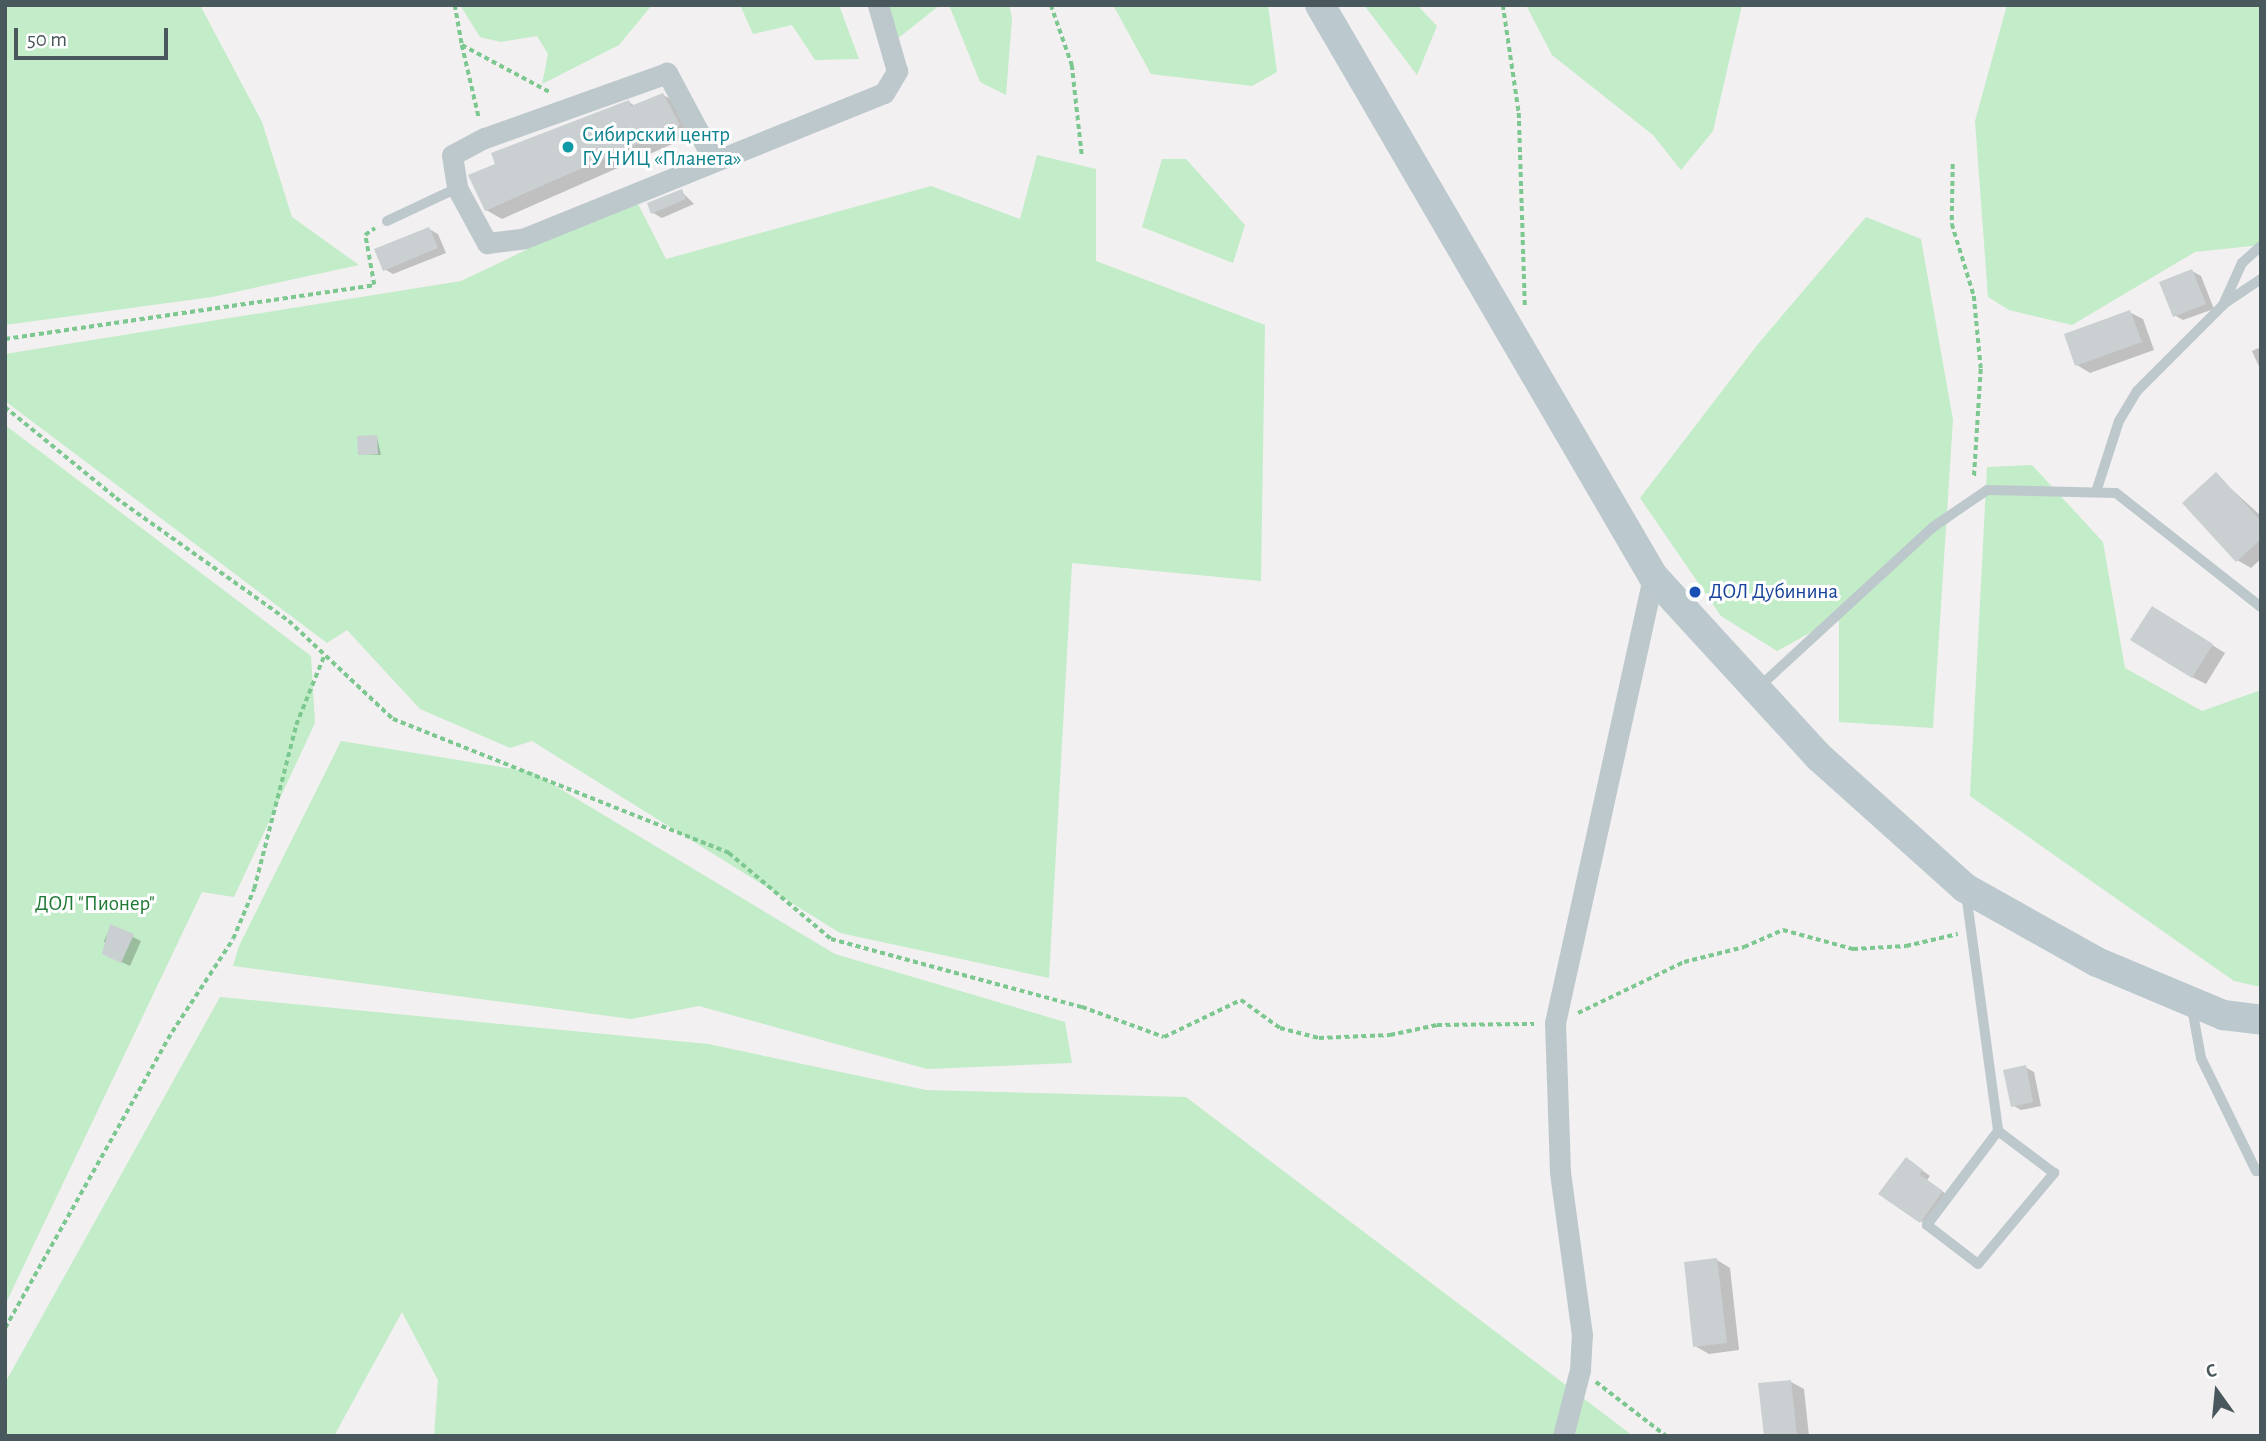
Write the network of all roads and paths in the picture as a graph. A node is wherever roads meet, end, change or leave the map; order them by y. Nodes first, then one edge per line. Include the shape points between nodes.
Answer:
1 (455, 5) edge
2 (878, 5) edge
3 (1051, 5) edge
4 (1320, 5) edge
5 (1503, 5) edge
6 (462, 45) junction
7 (573, 105) junction
8 (484, 138) junction
9 (1082, 155) dead end
10 (713, 159) junction
11 (1953, 164) dead end
12 (457, 188) junction
13 (387, 221) joint
14 (2261, 246) edge
15 (2261, 279) edge
16 (2222, 305) junction
17 (1526, 318) dead end
18 (5, 339) edge
19 (5, 407) edge
20 (2096, 492) junction
21 (1973, 495) junction
22 (1653, 576) junction
23 (2261, 607) edge
24 (324, 656) junction
25 (1756, 689) junction
26 (1965, 888) junction
27 (1971, 932) junction
28 (2191, 1002) junction
29 (2261, 1020) edge
30 (1556, 1023) junction
31 (1998, 1131) junction
32 (2256, 1171) dead end
33 (5, 1328) edge
34 (1580, 1370) junction
35 (1563, 1436) edge
36 (1667, 1436) edge

1 - 6 path
2 - 10 street via 897,71 884,93
3 - 9 path via 1072,65
4 - 22 street
5 - 17 path via 1519,113
6 - 7 path
6 - 8 path
7 - 8 street
7 - 10 street via 667,73
8 - 12 street via 452,155
10 - 12 street via 525,238 487,243
11 - 21 path via 1952,224 1974,296 1981,369
12 - 13 lane
13 - 18 path via 365,235 374,285
14 - 16 lane via 2242,263
15 - 16 lane
16 - 20 lane via 2137,391 2119,421
19 - 24 path via 116,498 289,621
20 - 21 lane via 2024,488
20 - 23 lane via 2116,493
21 - 25 lane
22 - 25 street
22 - 30 street
24 - 30 path via 393,719 729,853 831,939 1082,1007 1164,1037 1241,1000 1280,1028 1319,1038 1390,1035 1437,1025
24 - 33 path via 296,725 254,889 233,939 172,1032
25 - 26 street via 1819,757
26 - 27 lane
26 - 28 street via 2096,962
27 - 30 path via 1906,946 1853,949 1783,930 1744,947 1684,962
27 - 31 lane
28 - 29 street via 2223,1015
28 - 32 lane via 2201,1058
30 - 34 street via 1560,1172 1582,1335
31 - 31 lane via 2054,1173 1978,1264 1927,1225
34 - 35 street
34 - 36 path

